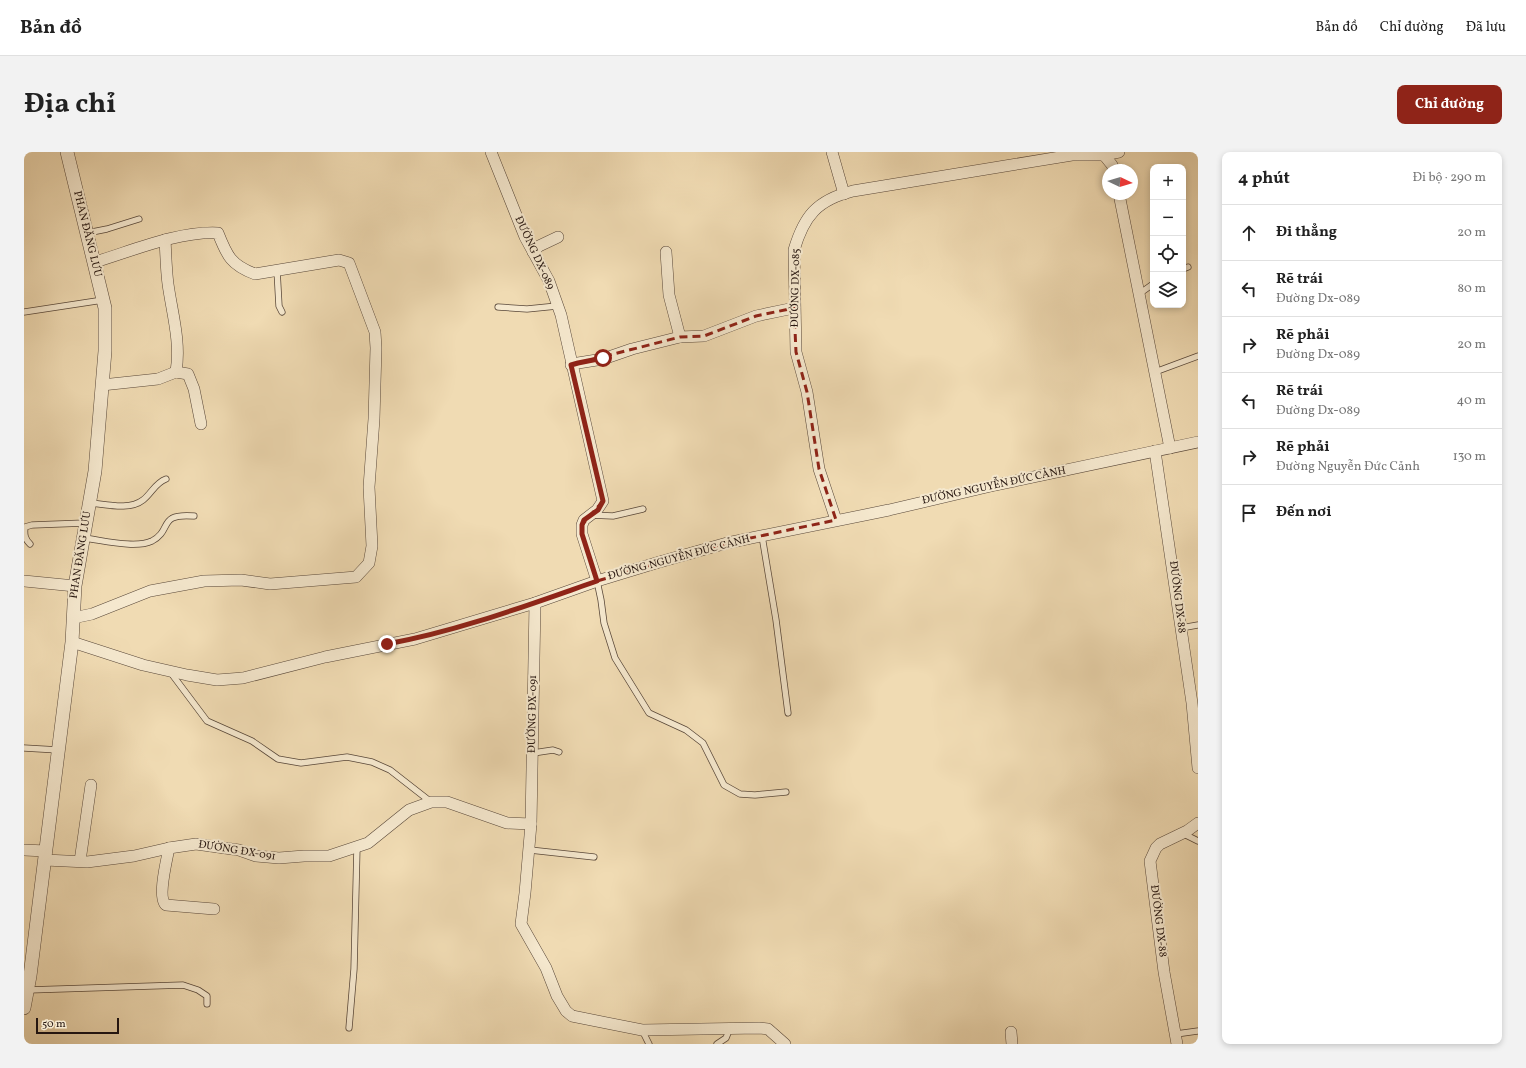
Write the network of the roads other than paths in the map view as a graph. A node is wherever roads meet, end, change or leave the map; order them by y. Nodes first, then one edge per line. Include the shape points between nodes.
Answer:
1 (67, 152) edge
2 (491, 152) edge
3 (832, 152) edge
4 (1119, 152) edge
5 (1104, 155) junction
6 (1112, 164) edge
7 (844, 194) junction
8 (1120, 200) edge
9 (139, 219) dead end
10 (87, 233) junction
11 (558, 236) dead end
12 (165, 240) junction
13 (533, 252) junction
14 (666, 252) dead end
15 (95, 262) junction
16 (277, 270) junction
17 (1150, 286) edge
18 (1138, 295) junction
19 (103, 300) junction
20 (557, 306) junction
21 (498, 307) dead end
22 (794, 308) junction
23 (24, 312) edge
24 (282, 312) dead end
25 (680, 337) junction
26 (1198, 356) edge
27 (571, 365) junction
28 (176, 372) junction
29 (1154, 372) junction
30 (102, 385) junction
31 (201, 424) dead end
32 (1198, 442) edge
33 (1170, 448) junction
34 (1155, 451) junction
35 (166, 479) dead end
36 (89, 503) junction
37 (643, 510) dead end
38 (590, 515) junction
39 (194, 516) dead end
40 (836, 520) junction
41 (86, 523) junction
42 (762, 536) junction
43 (83, 538) junction
44 (30, 544) dead end
45 (24, 581) edge
46 (597, 581) junction
47 (74, 586) junction
48 (534, 603) junction
49 (73, 618) junction
50 (1198, 625) edge
51 (1181, 628) junction
52 (72, 642) junction
53 (170, 671) junction
54 (788, 713) dead end
55 (24, 748) edge
56 (59, 750) junction
57 (559, 752) dead end
58 (533, 753) junction
59 (1198, 768) edge
60 (91, 784) dead end
61 (786, 792) dead end
62 (430, 802) junction
63 (1198, 823) edge
64 (531, 824) junction
65 (1182, 833) junction
66 (1198, 841) edge
67 (357, 847) junction
68 (169, 848) junction
69 (24, 850) edge
70 (530, 850) junction
71 (45, 856) junction
72 (594, 857) dead end
73 (80, 861) junction
74 (214, 909) dead end
75 (27, 990) junction
76 (207, 1004) dead end
77 (24, 1008) edge
78 (349, 1028) dead end
79 (730, 1028) junction
80 (642, 1030) junction
81 (1198, 1031) edge
82 (1011, 1032) dead end
83 (1176, 1039) edge
84 (648, 1044) edge
85 (717, 1044) edge
86 (785, 1044) edge
87 (1012, 1044) edge

1 - 10 street, PHAN ĐĂNG LƯU
2 - 13 street, ĐƯỜNG DX-089
3 - 7 street
4 - 5 street, ĐƯỜNG DX-085
5 - 6 street
5 - 7 street, ĐƯỜNG DX-085 via 1072,155
7 - 22 street, ĐƯỜNG DX-085 via 820,205 810,214 799,235 794,250
8 - 18 street
9 - 10 lane
10 - 15 street, PHAN ĐĂNG LƯU
11 - 13 street
12 - 15 street
12 - 16 street via 218,233 233,263 242,269 255,274
12 - 28 street via 167,282 179,358
13 - 20 street, ĐƯỜNG DX-089
14 - 25 street via 669,295
15 - 19 street, PHAN ĐĂNG LƯU
16 - 24 lane via 279,306
16 - 49 street via 339,260 349,263 375,332 374,419 369,487 372,546 369,563 356,577 270,584 241,580 196,582 150,591 92,614
17 - 18 lane
18 - 29 street
19 - 23 lane
19 - 30 street, PHAN ĐĂNG LƯU via 105,351
20 - 21 lane via 527,309
20 - 27 street, ĐƯỜNG DX-089
22 - 25 street via 756,316 704,336
22 - 40 street, ĐƯỜNG DX-085 via 796,352 807,392 819,469
25 - 27 street
26 - 29 lane
27 - 38 street, ĐƯỜNG DX-089 via 603,501 598,510
28 - 30 street via 158,379
28 - 31 street via 188,374 194,389
29 - 33 street
30 - 36 street, PHAN ĐĂNG LƯU via 95,471
32 - 33 street, ĐƯỜNG NGUYỄN ĐỨC CẢNH
33 - 34 street, ĐƯỜNG NGUYỄN ĐỨC CẢNH
34 - 40 street, ĐƯỜNG NGUYỄN ĐỨC CẢNH
34 - 51 street, ĐƯỜNG DX-88
35 - 36 lane via 159,482 142,501 127,506
36 - 41 street, PHAN ĐĂNG LƯU
37 - 38 lane via 613,516
38 - 46 street, ĐƯỜNG DX-089 via 584,520 582,534
39 - 43 lane via 174,517 166,522 161,534 151,541 134,544
40 - 42 street, ĐƯỜNG NGUYỄN ĐỨC CẢNH
41 - 43 street, PHAN ĐĂNG LƯU
41 - 44 lane via 32,525 24,528
42 - 46 street, ĐƯỜNG NGUYỄN ĐỨC CẢNH via 727,543
42 - 54 lane
43 - 47 street, PHAN ĐĂNG LƯU
45 - 47 street
46 - 48 street, ĐƯỜNG NGUYỄN ĐỨC CẢNH
46 - 61 lane via 604,623 615,658 649,713 686,730 703,744 724,785 740,794
47 - 49 street, PHAN ĐĂNG LƯU
48 - 53 street, ĐƯỜNG NGUYỄN ĐỨC CẢNH via 415,639 325,657 243,678 217,680
48 - 58 street, ĐƯỜNG ĐX-091
49 - 52 street, PHAN ĐĂNG LƯU
50 - 51 lane
51 - 59 street, ĐƯỜNG DX-88
52 - 53 street, ĐƯỜNG NGUYỄN ĐỨC CẢNH
52 - 56 street, PHAN ĐĂNG LƯU
53 - 62 lane via 207,721 252,741 278,759 301,764 347,757 372,762 390,770
55 - 56 lane
56 - 71 street, PHAN ĐĂNG LƯU
57 - 58 lane via 553,750
58 - 64 street, ĐƯỜNG ĐX-091
60 - 73 street
62 - 64 street, ĐƯỜNG ĐX-091 via 447,802 507,823
62 - 67 street, ĐƯỜNG ĐX-091 via 409,810 368,843
63 - 65 street, ĐƯỜNG DX-88
64 - 70 street, ĐƯỜNG ĐX-091
65 - 66 lane
65 - 83 street, ĐƯỜNG DX-88 via 1160,844 1150,861 1164,972
67 - 68 street, ĐƯỜNG ĐX-091 via 328,856 279,858 196,844
67 - 78 lane via 354,961
68 - 73 street, ĐƯỜNG ĐX-091 via 134,856
68 - 74 street via 163,883 164,904
69 - 71 street, ĐƯỜNG ĐX-091
70 - 72 lane
70 - 80 street, ĐƯỜNG ĐX-091 via 521,924 566,1011 572,1016
71 - 73 street, ĐƯỜNG ĐX-091
71 - 75 street, PHAN ĐĂNG LƯU
75 - 76 lane via 183,985 207,996
75 - 77 street, PHAN ĐĂNG LƯU
79 - 80 street, ĐƯỜNG ĐX-091
79 - 85 lane via 726,1038
79 - 86 street, ĐƯỜNG ĐX-091 via 768,1029
80 - 84 lane
81 - 83 lane
82 - 87 street

